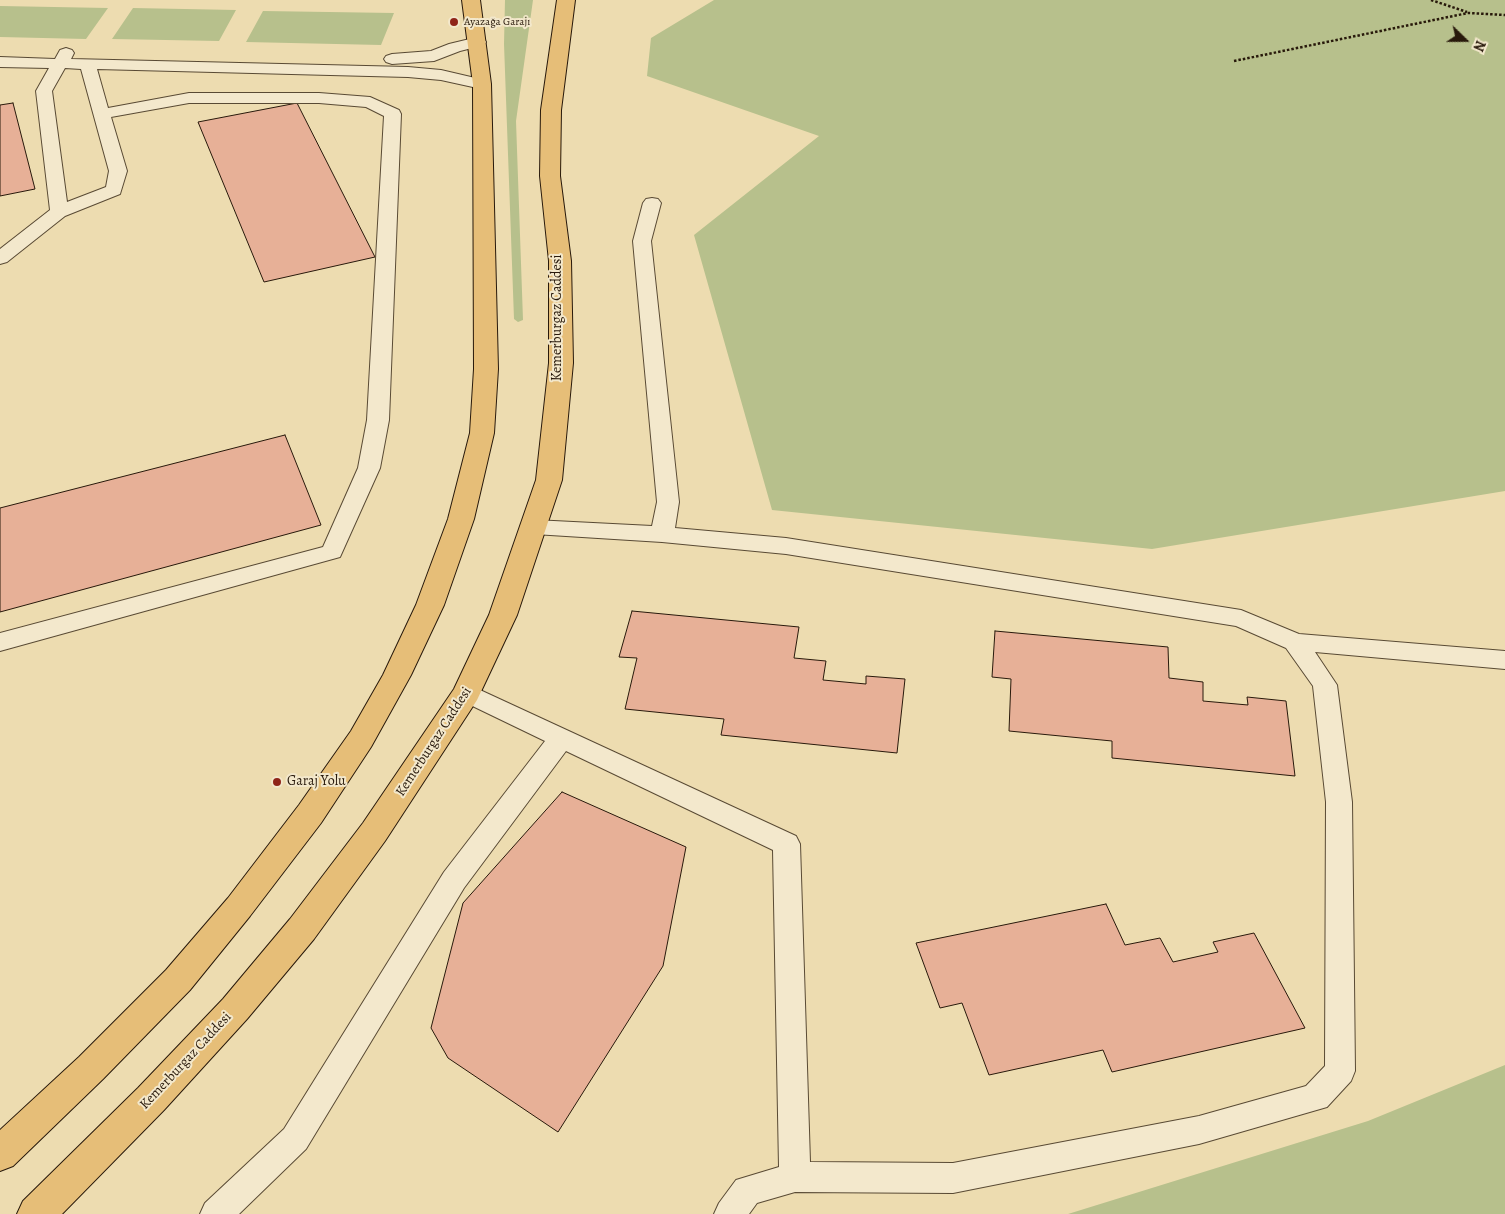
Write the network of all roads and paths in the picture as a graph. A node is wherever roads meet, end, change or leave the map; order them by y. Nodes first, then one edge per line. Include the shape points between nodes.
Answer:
1 (471, 0) edge
2 (1431, 0) edge
3 (562, 4) edge
4 (1468, 13) junction
5 (1505, 15) edge
6 (478, 42) junction
7 (0, 49) edge
8 (63, 58) junction
9 (1234, 61) dead end
10 (0, 62) edge
11 (88, 65) junction
12 (482, 84) junction
13 (102, 114) junction
14 (652, 202) dead end
15 (59, 212) junction
16 (0, 258) edge
17 (534, 527) junction
18 (662, 534) junction
19 (0, 642) edge
20 (1295, 642) junction
21 (1505, 660) edge
22 (467, 693) junction
23 (562, 738) junction
24 (0, 1154) edge
25 (795, 1177) junction
26 (36, 1214) edge
27 (216, 1214) edge
28 (730, 1214) edge

1 - 6 main road
2 - 4 path
3 - 17 main road, Kemerburgaz Caddesi via 551,110 550,176 560,261 561,363 549,480
4 - 5 path
4 - 9 path
6 - 8 lane via 434,56 405,59
6 - 12 main road
7 - 8 lane
8 - 10 lane
8 - 11 lane
8 - 15 lane via 44,91
11 - 12 lane via 408,72
11 - 13 lane
12 - 24 main road via 486,369 482,433 461,519 430,605 397,675 361,739 240,907 178,980
13 - 15 lane via 118,171 114,190
13 - 19 lane via 189,98 310,98 370,102 393,114 378,420 369,468 332,552
14 - 18 lane via 642,241 668,502
15 - 16 lane
17 - 18 lane
17 - 22 main road, Kemerburgaz Caddesi via 503,615
18 - 20 lane via 786,546 1173,606 1241,618
20 - 21 lane
20 - 25 lane via 1325,685 1340,802 1340,1071 1316,1097 1199,1130 953,1178
22 - 23 lane
22 - 26 main road, Kemerburgaz Caddesi via 374,832 296,937 235,1009 151,1099
23 - 25 lane via 786,844
23 - 27 lane via 454,880 295,1139
25 - 28 lane via 747,1191

